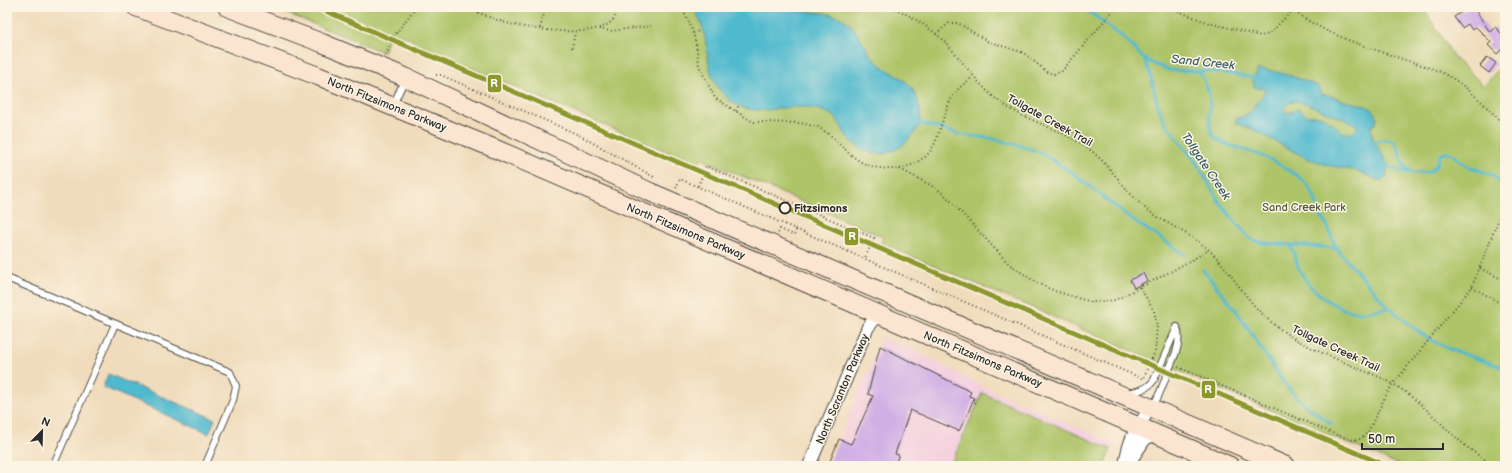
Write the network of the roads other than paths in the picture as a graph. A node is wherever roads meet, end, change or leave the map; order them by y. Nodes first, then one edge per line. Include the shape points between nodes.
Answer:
1 (136, 7) edge
2 (227, 7) edge
3 (405, 77) junction
4 (392, 106) junction
5 (7, 278) edge
6 (879, 314) junction
7 (115, 324) junction
8 (1122, 394) junction
9 (1151, 407) junction
10 (1138, 427) junction
11 (1155, 434) junction
12 (53, 466) edge
13 (205, 466) edge
14 (809, 466) edge
15 (1126, 466) edge
16 (1230, 466) edge
17 (1286, 466) edge

1 - 4 main road, North Fitzsimons Parkway
2 - 3 main road, North Fitzsimons Parkway
3 - 4 lane
3 - 8 main road, North Fitzsimons Parkway via 650,192
4 - 6 main road, North Fitzsimons Parkway
5 - 7 lane
6 - 10 main road, North Fitzsimons Parkway
6 - 14 street, North Scranton Parkway via 868,327
7 - 12 lane
7 - 13 lane via 230,372 236,386 233,400
8 - 9 main road, North Fitzsimons Parkway
8 - 9 lane via 1144,389 1152,384 1177,327 1178,349 1160,395
9 - 10 street
9 - 17 main road, North Fitzsimons Parkway
10 - 11 main road, North Fitzsimons Parkway
10 - 15 street via 1127,448
11 - 15 street via 1145,439
11 - 16 main road, North Fitzsimons Parkway

